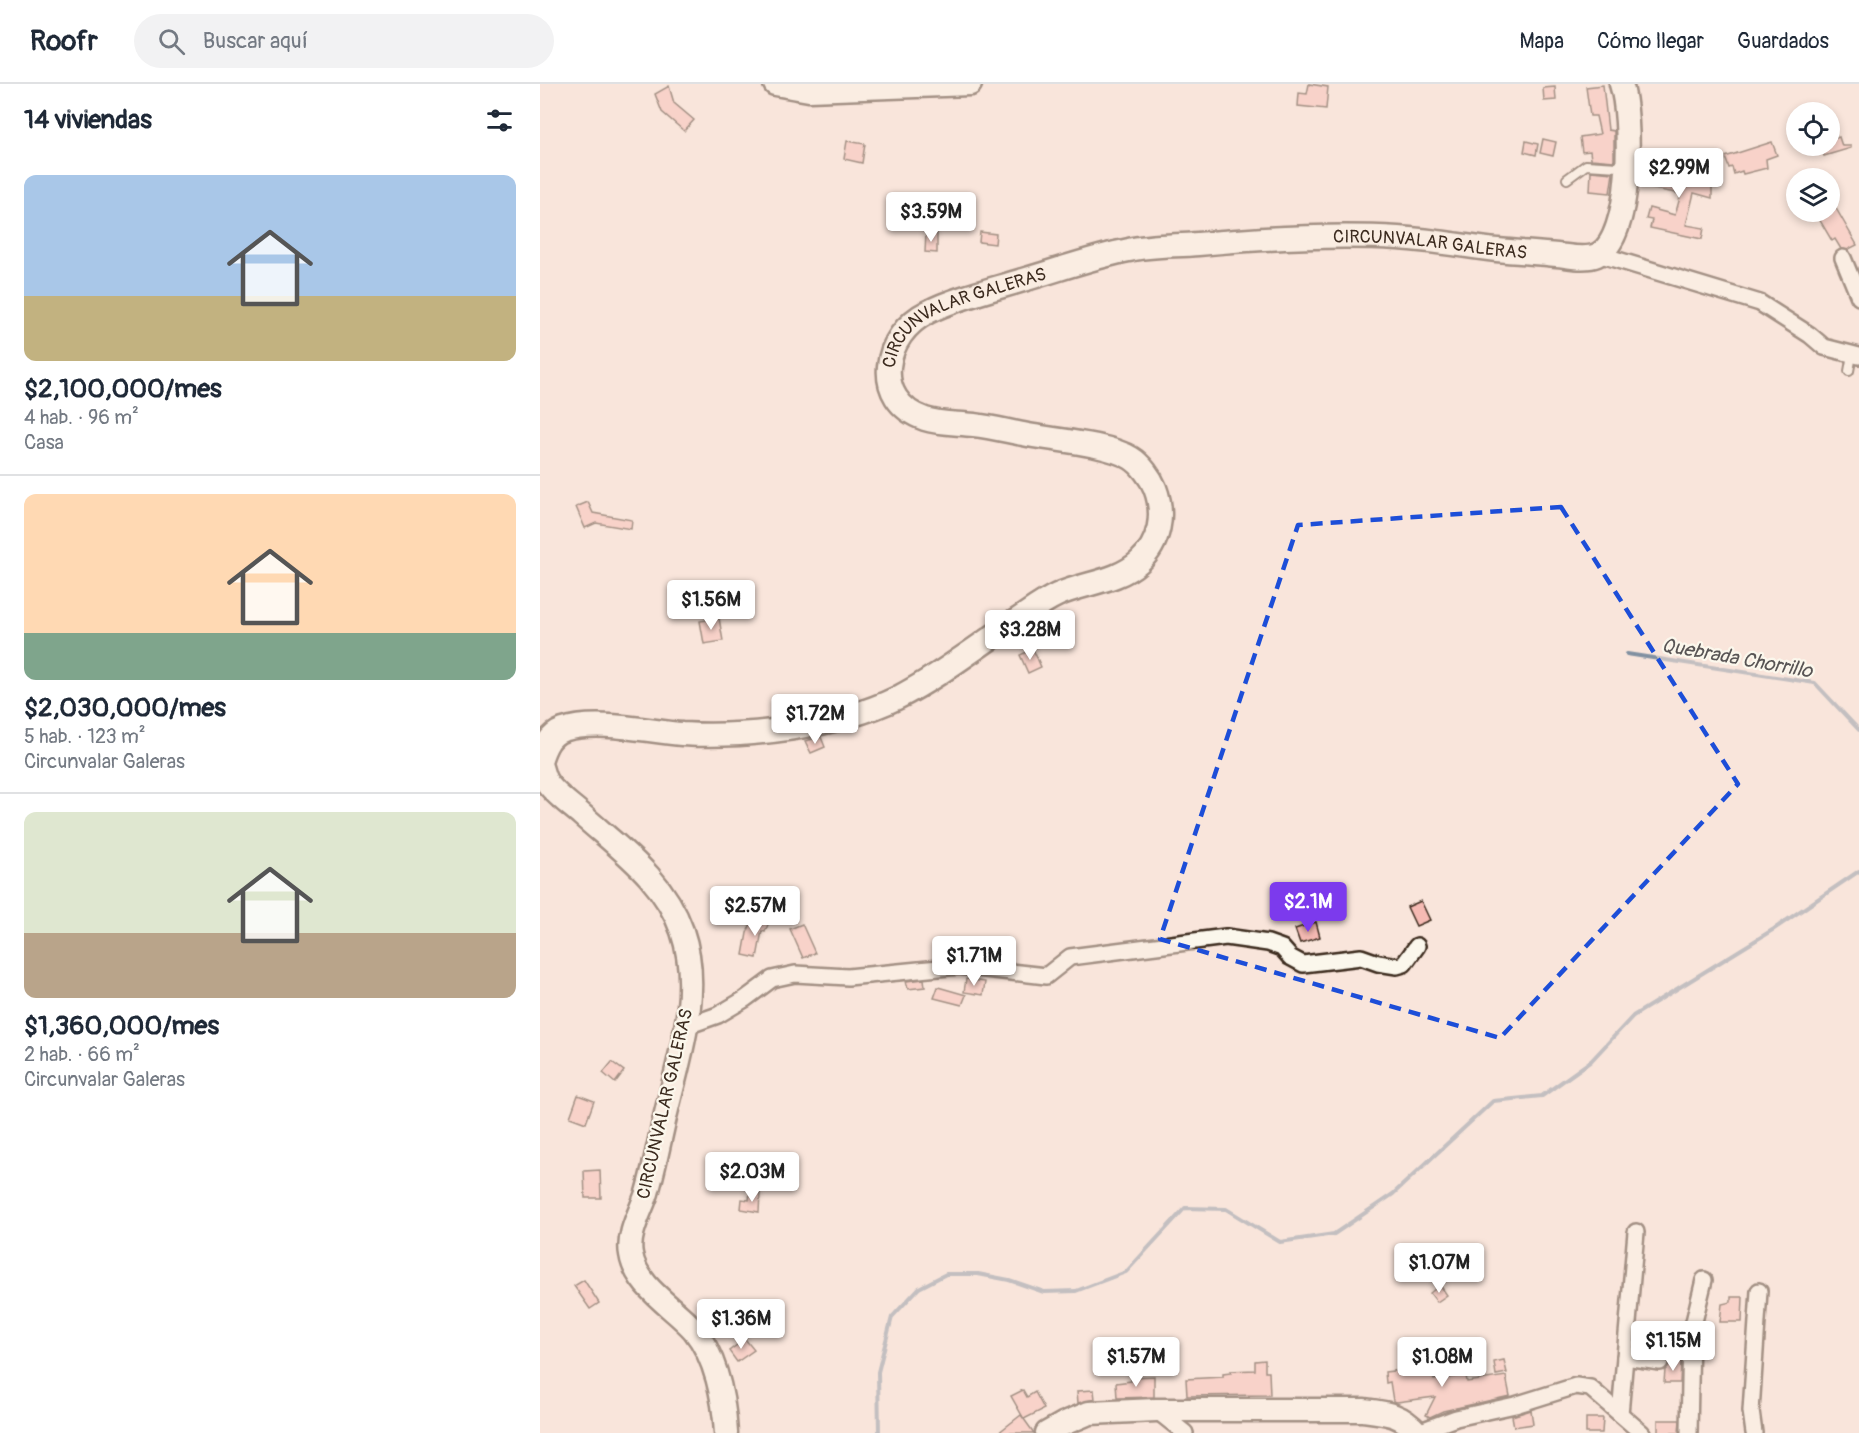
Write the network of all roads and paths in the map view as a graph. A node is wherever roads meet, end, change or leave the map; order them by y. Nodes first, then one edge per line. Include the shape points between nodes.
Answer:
1 (775, 84) edge
2 (970, 84) edge
3 (1621, 84) edge
4 (1634, 168) junction
5 (1567, 179) dead end
6 (1598, 254) junction
7 (1843, 258) dead end
8 (1859, 297) edge
9 (1856, 356) edge
10 (1849, 371) dead end
11 (540, 762) edge
12 (1417, 946) dead end
13 (687, 1026) junction
14 (1636, 1232) dead end
15 (1704, 1280) dead end
16 (1760, 1292) dead end
17 (1625, 1357) junction
18 (1660, 1362) dead end
19 (1156, 1410) junction
20 (1620, 1414) junction
21 (726, 1433) edge
22 (1047, 1433) edge
23 (1185, 1433) edge
24 (1418, 1433) edge
25 (1641, 1433) edge
26 (1689, 1433) edge
27 (1754, 1433) edge

1 - 2 main road via 809,90
3 - 4 main road
4 - 5 lane via 1586,165
4 - 6 main road via 1617,227
6 - 9 street via 1760,303 1824,347
6 - 11 main road, CIRCUNVALAR GALERAS via 1583,257 1403,238 1332,235 1130,249 927,312 908,326 891,352 887,370 895,396 908,411 928,421 978,425 1085,444 1131,458 1154,486 1161,509 1153,545 1138,563 1056,596 935,677 864,711 746,734 682,734 599,726 558,731 545,745
7 - 8 street
9 - 10 lane
11 - 13 main road, CIRCUNVALAR GALERAS via 546,781 642,867 663,893 682,930 689,958
12 - 13 street via 1404,964 1397,966 1361,957 1303,964 1268,943 1226,937 1070,957 1046,976 959,966 848,977 795,974 772,979 718,1016
13 - 21 main road, CIRCUNVALAR GALERAS via 630,1254 639,1275 694,1331 709,1354
14 - 17 street
15 - 26 street via 1691,1334
16 - 27 street via 1751,1411
17 - 18 street
17 - 20 street
19 - 22 main road via 1089,1413
19 - 23 street
19 - 24 main road via 1363,1410 1392,1414
20 - 24 street via 1590,1388 1576,1386 1456,1418
20 - 25 street

